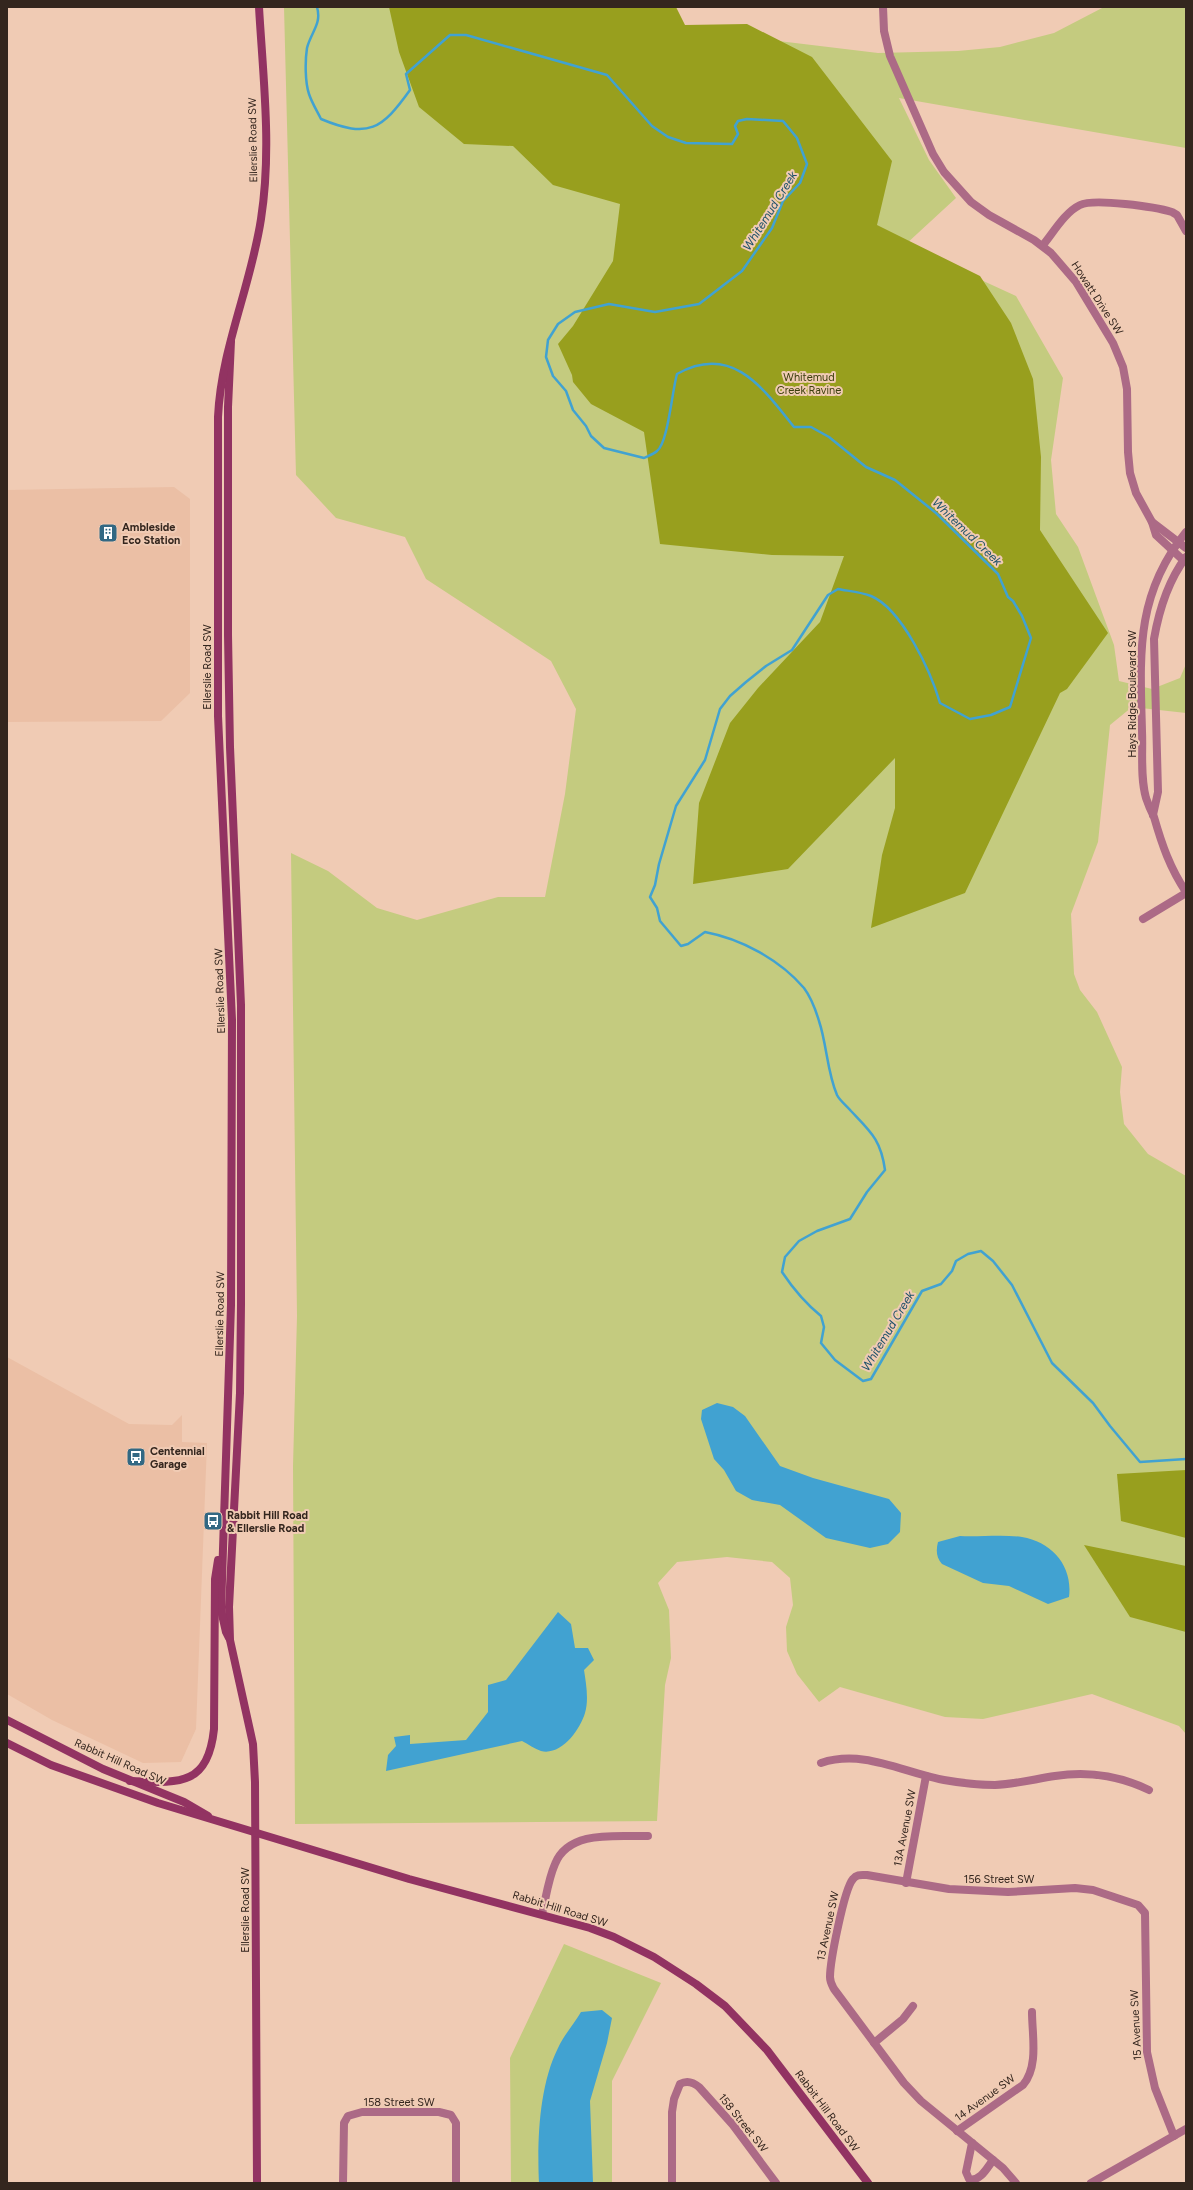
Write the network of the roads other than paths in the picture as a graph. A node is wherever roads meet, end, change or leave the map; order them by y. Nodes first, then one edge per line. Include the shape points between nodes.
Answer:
1 (259, 7) edge
2 (883, 7) edge
3 (1186, 231) edge
4 (1043, 245) junction
5 (231, 341) junction
6 (1152, 522) junction
7 (1186, 532) edge
8 (1178, 542) junction
9 (1186, 548) edge
10 (1172, 551) junction
11 (1185, 558) edge
12 (1153, 816) junction
13 (1186, 893) edge
14 (1143, 920) dead end
15 (223, 1528) junction
16 (230, 1640) junction
17 (7, 1720) edge
18 (7, 1743) edge
19 (821, 1763) dead end
20 (926, 1776) junction
21 (130, 1781) junction
22 (1150, 1790) dead end
23 (224, 1824) junction
24 (256, 1833) junction
25 (648, 1836) dead end
26 (854, 1877) joint
27 (906, 1883) junction
28 (1142, 1908) joint
29 (542, 1914) junction
30 (913, 2006) dead end
31 (1032, 2012) dead end
32 (874, 2043) junction
33 (1186, 2129) edge
34 (957, 2131) junction
35 (1174, 2136) junction
36 (972, 2143) junction
37 (993, 2160) junction
38 (257, 2183) edge
39 (343, 2183) edge
40 (456, 2183) edge
41 (672, 2183) edge
42 (776, 2183) edge
43 (868, 2183) edge
44 (1016, 2183) edge
45 (1091, 2183) edge

1 - 5 main road, Ellerslie Road SW via 266,180 257,243
2 - 4 street, Howatt Drive SW via 884,31 892,61 933,154 944,172 975,206
3 - 4 street via 1177,215 1172,212 1097,202 1080,205 1072,211
4 - 6 street, Howatt Drive SW via 1076,282 1118,355 1127,389 1130,473 1140,503
5 - 15 main road, Ellerslie Road SW via 220,387 218,424 218,716 232,1020 231,1306
5 - 16 main road, Ellerslie Road SW via 228,407 228,635 230,747 242,1005 242,1209 240,1393 229,1606
6 - 8 street, Howatt Drive SW
6 - 10 street, Howatt Drive SW via 1156,535
7 - 8 street, Hays Ridge Boulevard SW
8 - 9 street, Howatt Drive SW
8 - 10 street, Hays Ridge Boulevard SW
10 - 11 street, Howatt Drive SW
10 - 12 street, Hays Ridge Boulevard SW via 1153,586 1143,625 1143,769 1146,797
11 - 12 street, Hays Ridge Boulevard SW via 1163,601 1154,639 1158,792
12 - 13 street, Hays Ridge Boulevard SW via 1166,857
13 - 14 street, Hays Ridge Boulevard SW
15 - 16 main road, Ellerslie Road SW via 221,1610
15 - 21 main road via 216,1579 213,1745 200,1768 181,1781
16 - 24 main road, Ellerslie Road SW via 253,1744
17 - 21 main road, Rabbit Hill Road SW
18 - 23 main road, Rabbit Hill Road SW via 69,1772
19 - 20 street via 840,1758 858,1758
20 - 22 street via 964,1783 996,1785 1057,1776 1097,1775 1126,1780
20 - 27 street, 13A Avenue SW
21 - 23 main road, Rabbit Hill Road SW via 184,1802
23 - 24 main road, Rabbit Hill Road SW
24 - 29 main road, Rabbit Hill Road SW via 408,1879
24 - 38 main road, Ellerslie Road SW
25 - 29 street via 604,1837 572,1844 555,1862
26 - 27 street, 156 Street SW via 859,1874
26 - 32 street, 13 Avenue SW via 847,1890 830,1982
27 - 28 street, 156 Street SW via 982,1891 1075,1888 1093,1890
28 - 35 street, 15 Avenue SW via 1145,1913 1147,2052 1155,2088
29 - 43 main road, Rabbit Hill Road SW via 614,1937 666,1965 711,1994 768,2050
30 - 32 street via 903,2019
31 - 34 street, 14 Avenue SW via 1033,2064 1028,2079
32 - 34 street via 904,2083
33 - 35 street
34 - 36 street
35 - 45 street
36 - 37 street
36 - 37 street via 966,2172 969,2179 980,2177
37 - 44 street
39 - 40 street, 158 Street SW via 344,2124 348,2116 362,2112 439,2112 451,2115 456,2124
41 - 42 street, 158 Street SW via 674,2099 680,2084 688,2082 699,2087 733,2125

